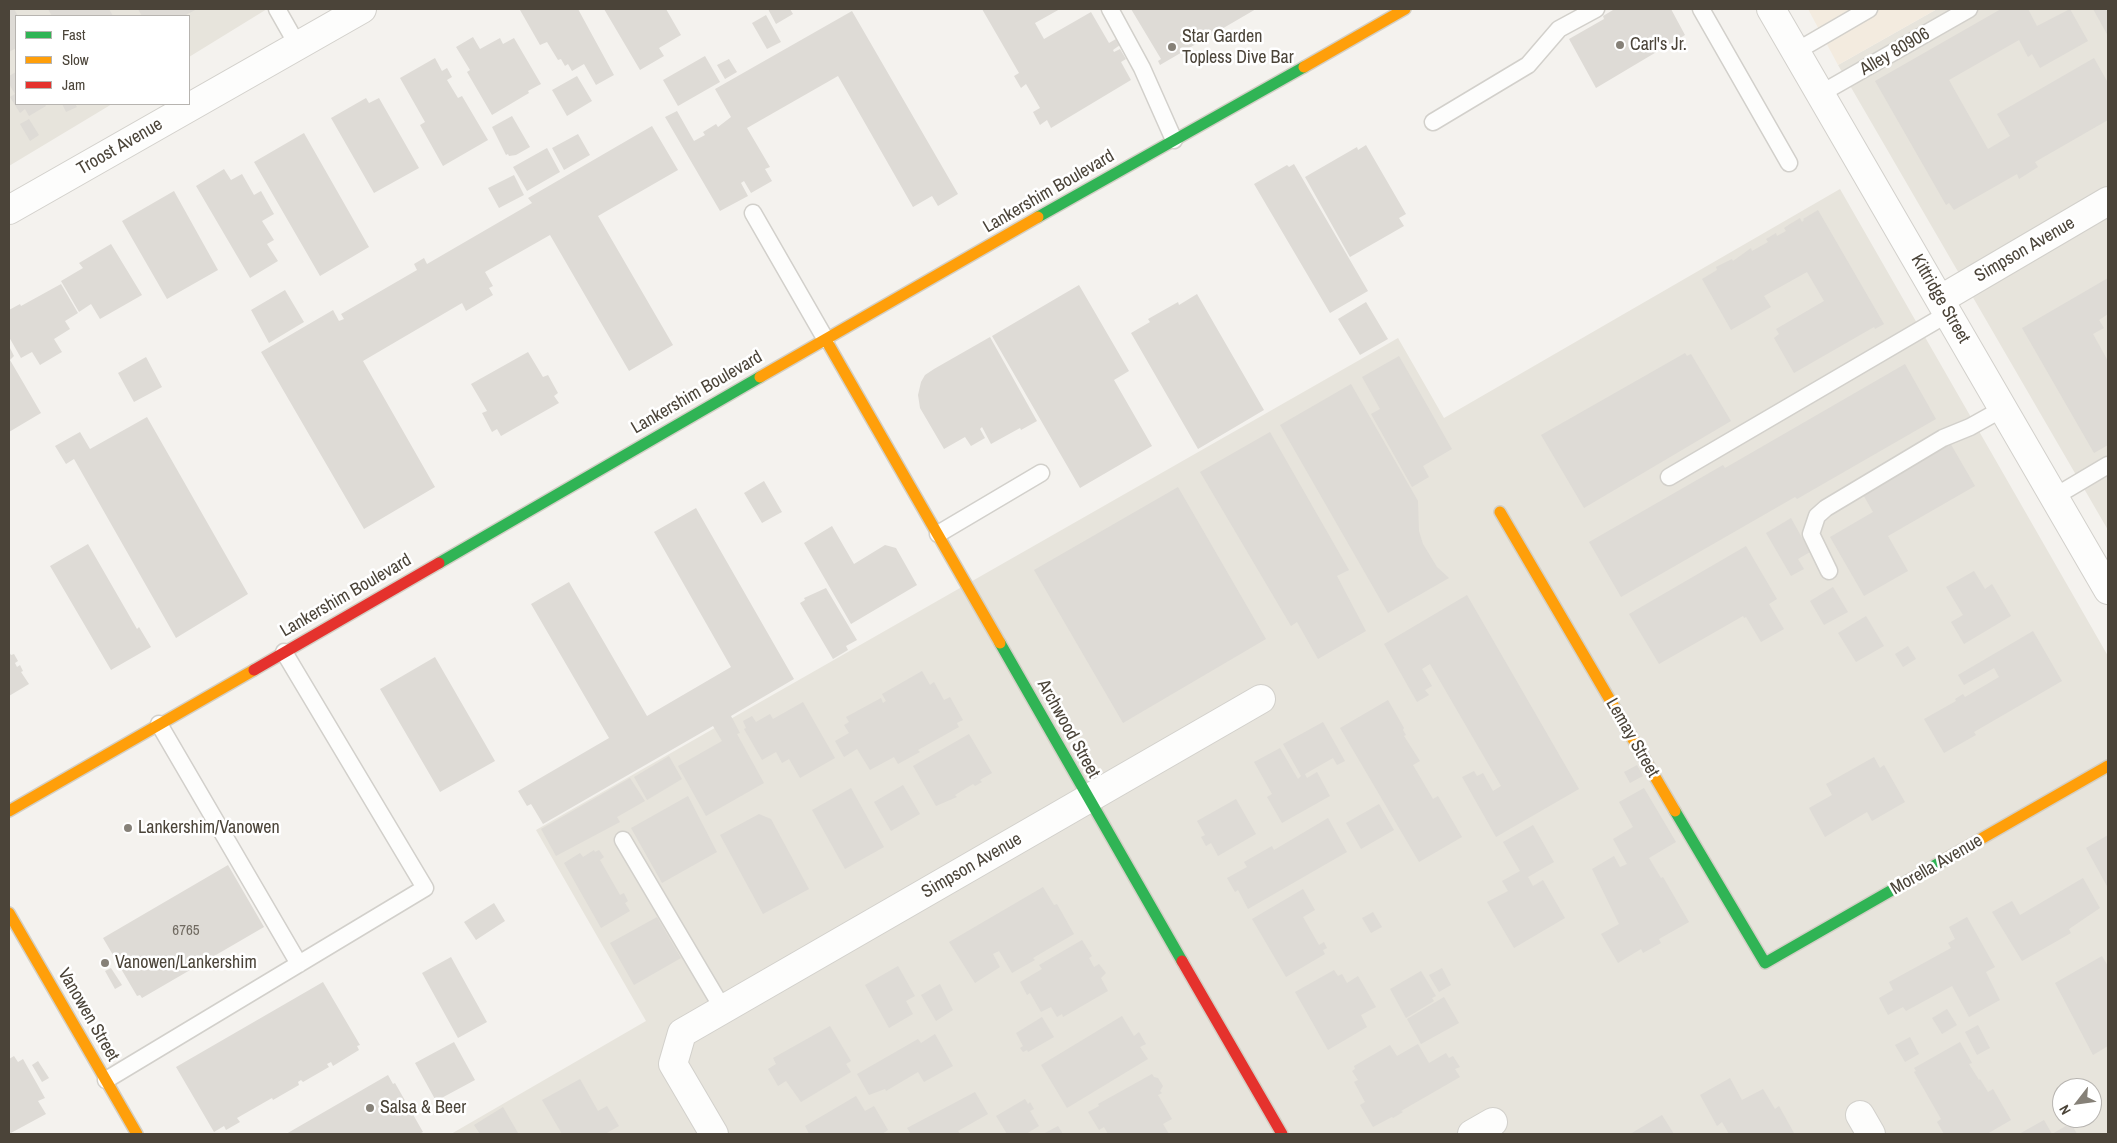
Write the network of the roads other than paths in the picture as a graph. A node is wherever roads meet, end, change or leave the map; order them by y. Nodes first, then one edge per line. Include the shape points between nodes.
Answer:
1 (277, 9) edge
2 (362, 9) edge
3 (1110, 9) edge
4 (1405, 9) edge
5 (1596, 9) edge
6 (1701, 9) edge
7 (1771, 9) edge
8 (1869, 9) edge
9 (1969, 9) edge
10 (298, 46) junction
11 (1796, 52) junction
12 (1820, 94) junction
13 (1433, 122) dead end
14 (1174, 140) junction
15 (1789, 162) dead end
16 (2108, 201) edge
17 (9, 210) edge
18 (753, 213) dead end
19 (1945, 306) junction
20 (826, 340) junction
21 (2004, 408) junction
22 (2108, 465) edge
23 (1041, 473) dead end
24 (1670, 477) dead end
25 (2054, 496) junction
26 (1500, 512) dead end
27 (938, 534) junction
28 (1829, 571) dead end
29 (2108, 590) edge
30 (284, 652) junction
31 (1261, 699) dead end
32 (159, 724) junction
33 (2108, 766) edge
34 (1088, 799) junction
35 (9, 811) edge
36 (623, 840) dead end
37 (9, 913) edge
38 (1765, 963) joint
39 (299, 964) junction
40 (723, 1009) junction
41 (106, 1080) junction
42 (137, 1134) edge
43 (714, 1134) edge
44 (1282, 1134) edge

1 - 10 lane
2 - 10 street, Troost Avenue
3 - 14 lane via 1142,68
4 - 14 main road, Lankershim Boulevard
5 - 13 lane via 1559,29 1528,65
6 - 15 lane
7 - 11 street, Kittridge Street
8 - 11 lane
9 - 12 lane, Alley 80906
10 - 17 street, Troost Avenue
11 - 12 street, Kittridge Street
12 - 19 street, Kittridge Street
14 - 20 main road, Lankershim Boulevard
16 - 19 street, Simpson Avenue
18 - 20 lane
19 - 21 street, Kittridge Street
19 - 24 lane
20 - 27 main road, Archwood Street
20 - 30 main road, Lankershim Boulevard
21 - 25 street, Kittridge Street
21 - 28 lane via 1942,438 1817,516 1811,534
22 - 25 lane
23 - 27 lane
25 - 29 street, Kittridge Street
26 - 38 main road, Lemay Street
27 - 34 main road, Archwood Street
30 - 32 main road, Lankershim Boulevard
30 - 39 lane via 425,888
31 - 34 street, Simpson Avenue
32 - 35 main road, Lankershim Boulevard
32 - 39 lane
33 - 38 main road, Morella Avenue
34 - 40 street, Simpson Avenue
34 - 44 main road, Archwood Street
36 - 40 lane
37 - 41 main road, Vanowen Street
39 - 41 lane
40 - 43 street, Simpson Avenue via 682,1033 673,1064
41 - 42 main road, Vanowen Street

